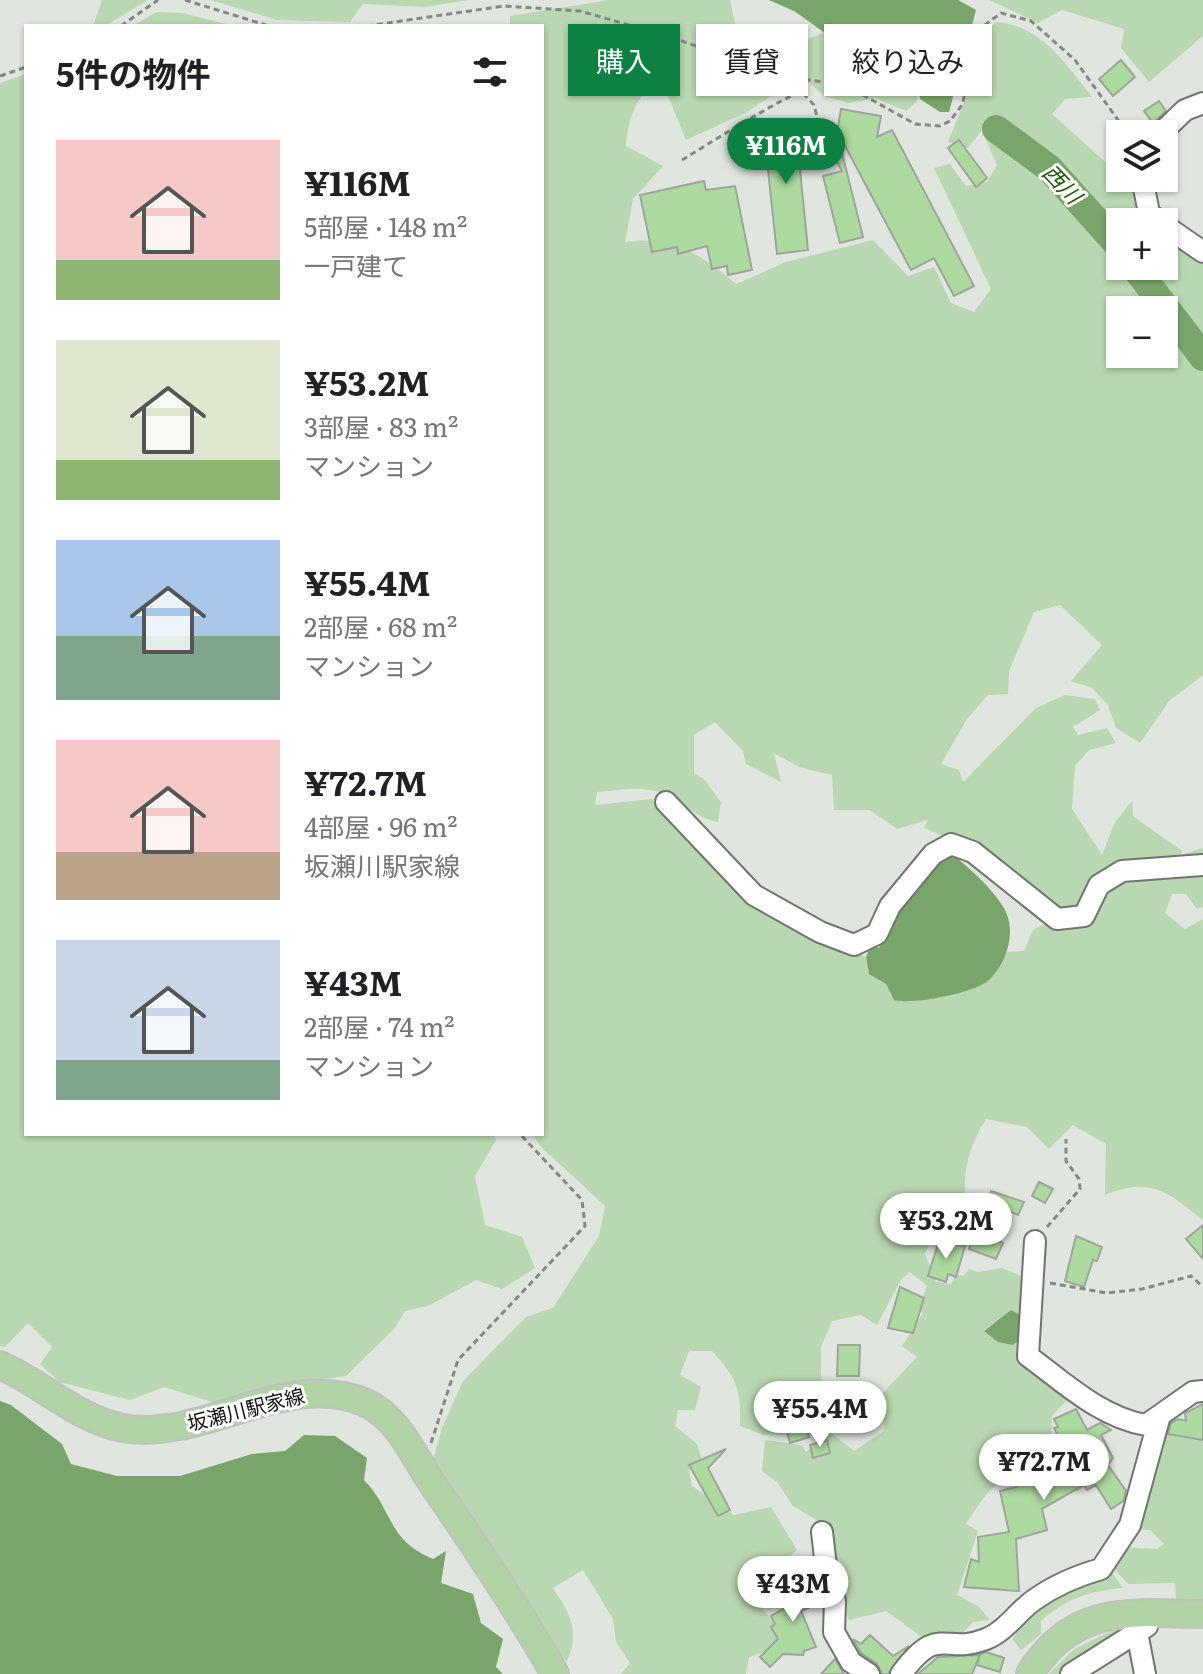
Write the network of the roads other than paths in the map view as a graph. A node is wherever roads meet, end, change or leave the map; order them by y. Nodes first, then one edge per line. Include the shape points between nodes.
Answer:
1 (1203, 103) edge
2 (1175, 120) edge
3 (1178, 235) edge
4 (1203, 252) edge
5 (666, 802) dead end
6 (1203, 865) edge
7 (1035, 1241) road end
8 (0, 1365) edge
9 (1203, 1391) edge
10 (1159, 1419) junction
11 (822, 1532) dead end
12 (1203, 1614) edge
13 (1141, 1623) junction
14 (555, 1674) edge
15 (869, 1674) edge
16 (901, 1674) edge
17 (1030, 1674) edge
18 (1071, 1674) edge
19 (1145, 1674) edge

1 - 2 street
3 - 4 street
5 - 6 street via 754,895 854,945 877,934 890,906 933,854 951,844 973,852 1057,919 1084,916 1099,885 1122,871
7 - 10 street via 1028,1356 1108,1414 1146,1425
8 - 14 main road, 坂瀬川駅家線 via 97,1420 122,1428 179,1427 312,1392 358,1400 385,1415 514,1602
9 - 10 street via 1179,1400
10 - 16 street via 1130,1525 1101,1569 1068,1579 1034,1600 1000,1633 927,1647
11 - 15 street via 835,1601 834,1632 851,1662
12 - 13 main road
13 - 17 main road via 1110,1615 1084,1621 1060,1638
13 - 18 street
13 - 19 street

